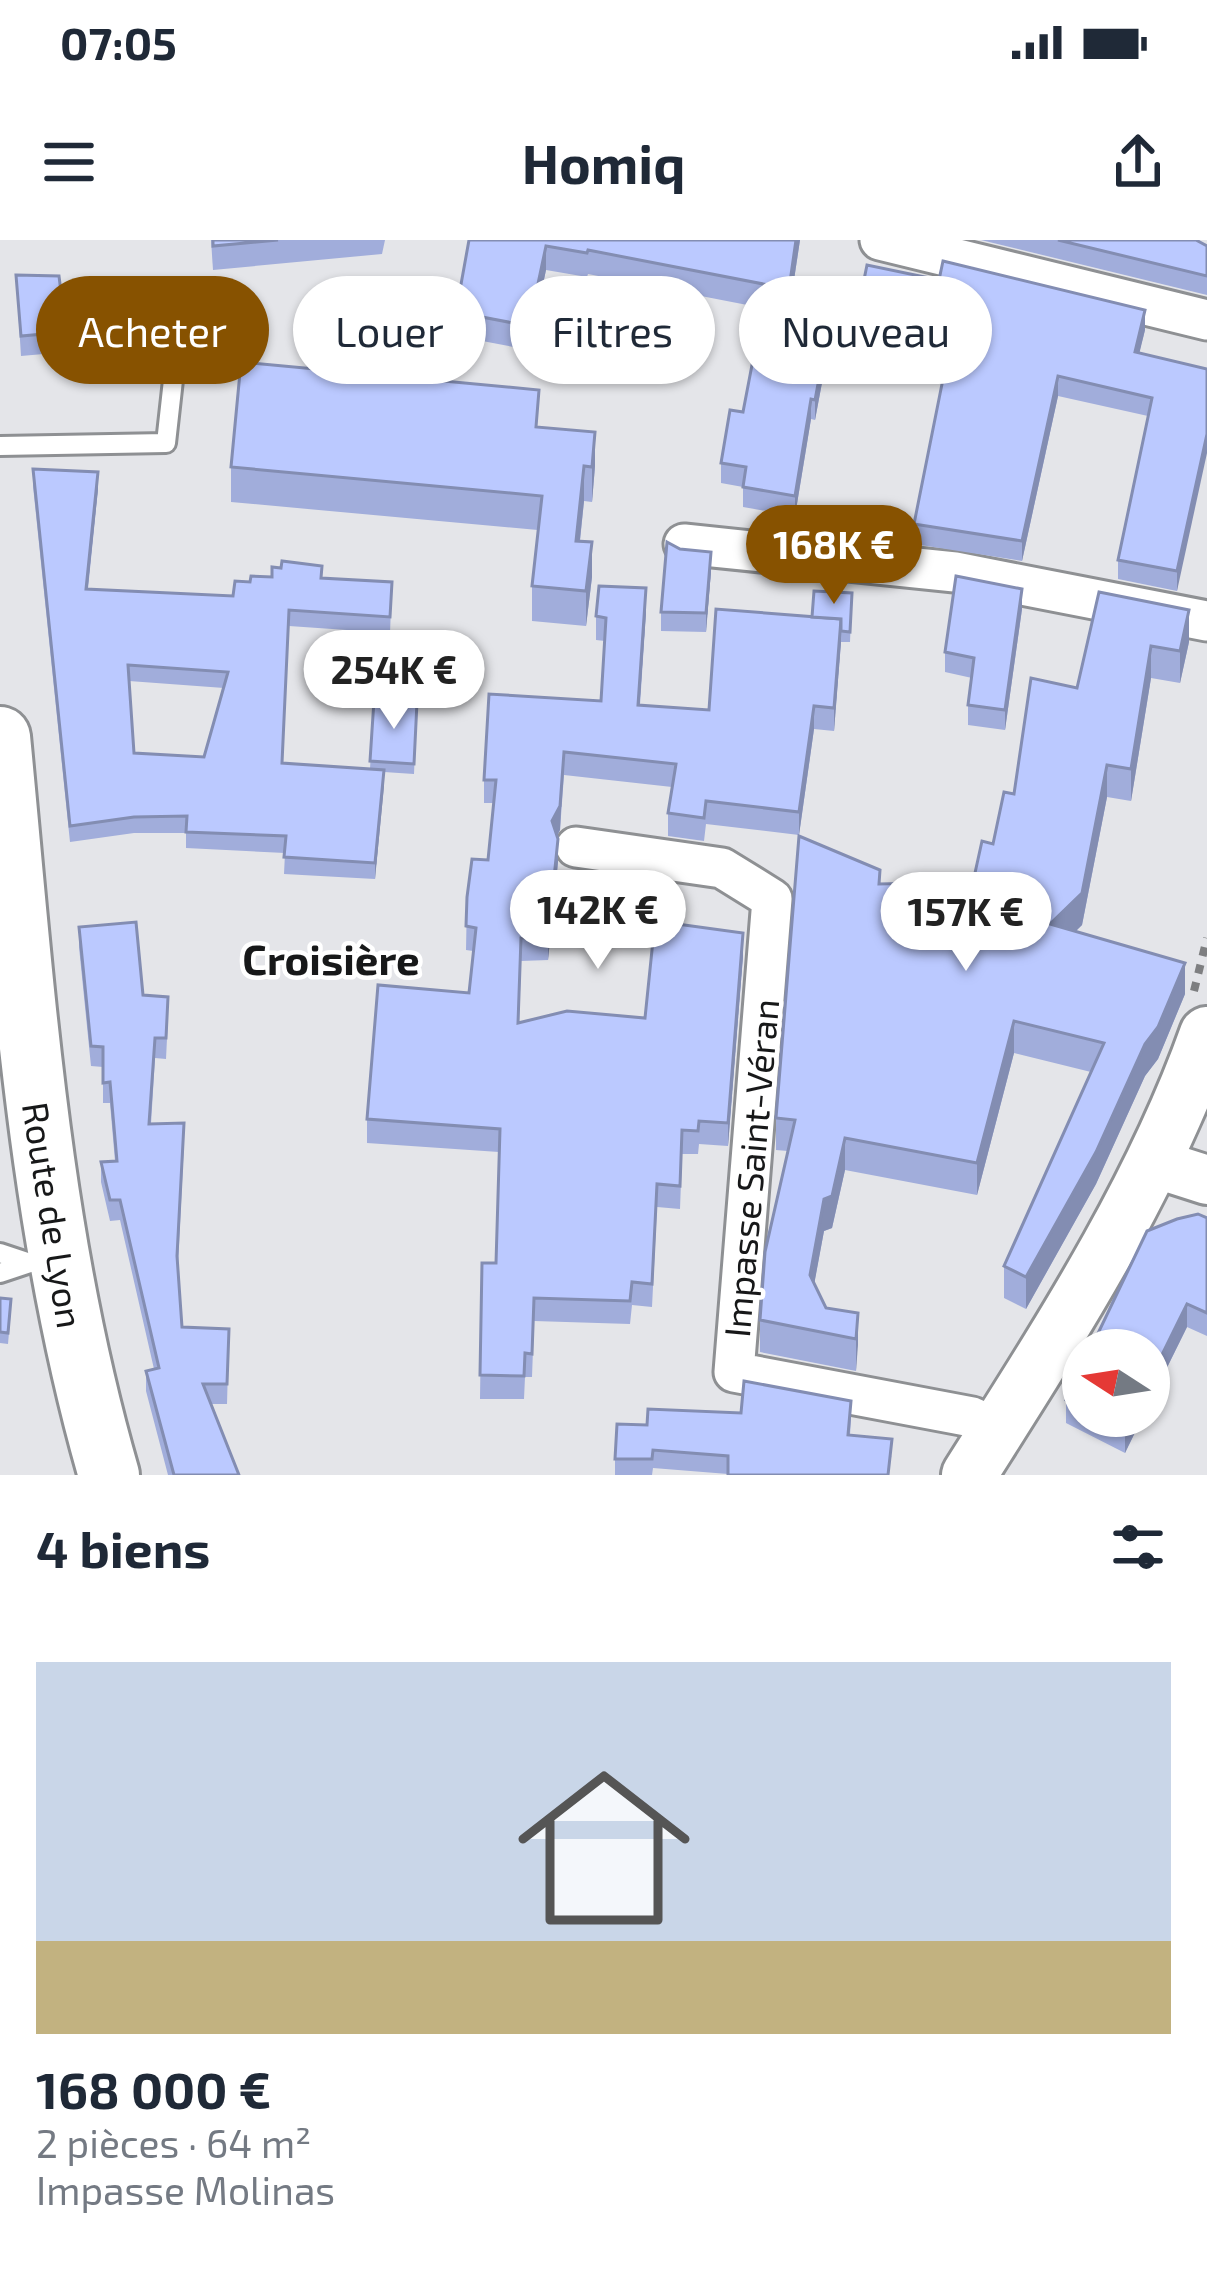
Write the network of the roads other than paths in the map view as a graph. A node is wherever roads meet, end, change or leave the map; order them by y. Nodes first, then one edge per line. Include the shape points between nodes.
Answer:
1 (880, 240) edge
2 (1207, 320) edge
3 (173, 384) edge
4 (0, 446) edge
5 (684, 544) edge
6 (1207, 621) edge
7 (0, 737) edge
8 (4, 810) edge
9 (576, 847) dead end
10 (10, 940) edge
11 (1207, 1034) edge
12 (1154, 1163) junction
13 (1207, 1180) edge
14 (22, 1263) edge
15 (999, 1429) junction
16 (109, 1475) edge
17 (969, 1475) edge

1 - 2 street
3 - 4 lane via 166,443
5 - 6 street via 956,572
7 - 8 main road, Route de Lyon
8 - 10 main road, Route de Lyon
9 - 15 street, Impasse Saint-Véran via 722,868 772,899 734,1372
10 - 14 main road, Route de Lyon via 26,1097
11 - 12 main road
12 - 13 street
12 - 15 main road
14 - 16 main road, Route de Lyon
15 - 17 main road

